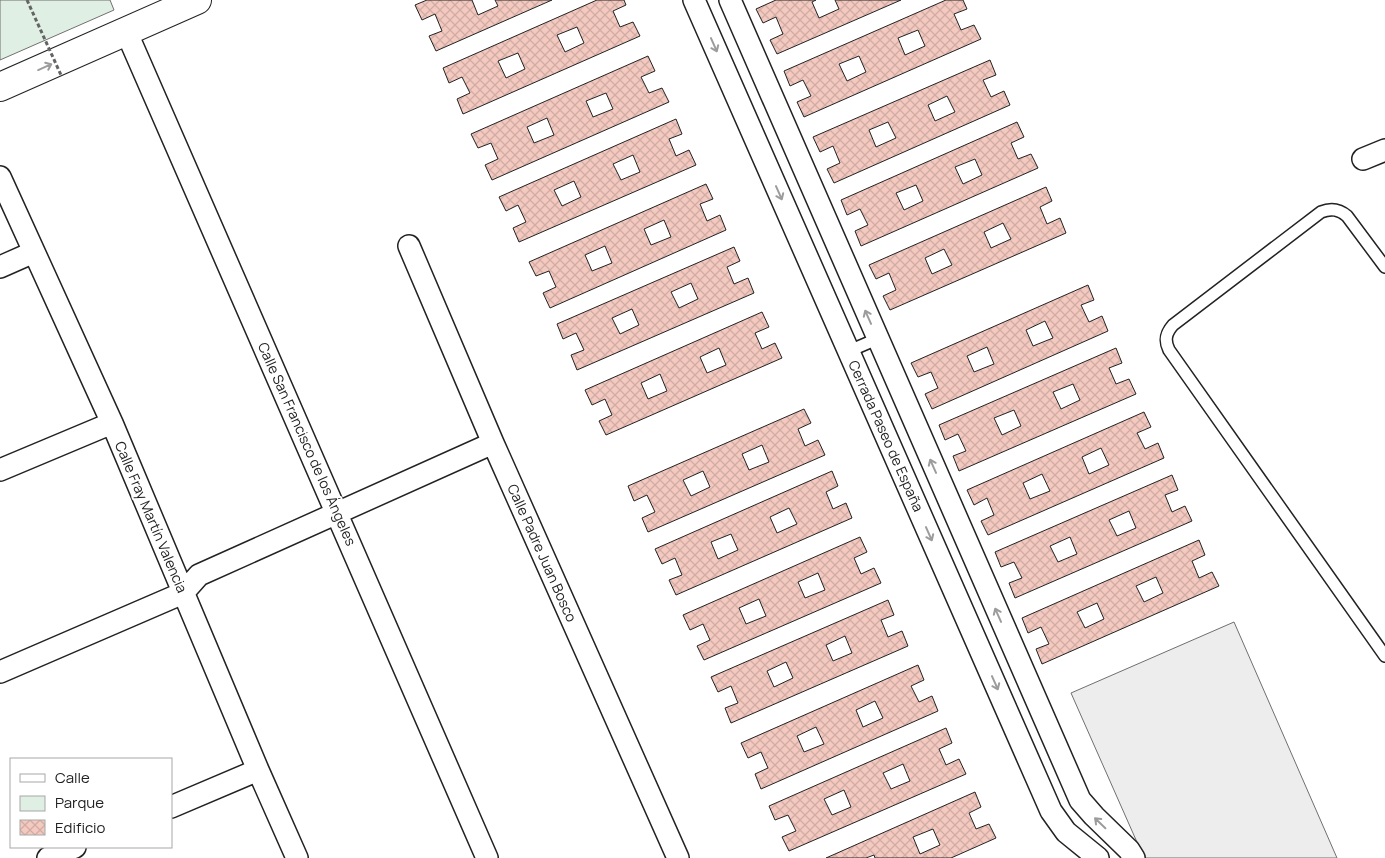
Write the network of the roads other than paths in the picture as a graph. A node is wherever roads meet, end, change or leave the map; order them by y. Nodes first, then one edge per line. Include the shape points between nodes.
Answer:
1 (197, 0) edge
2 (694, 0) edge
3 (730, 0) edge
4 (126, 31) junction
5 (0, 87) edge
6 (1385, 150) edge
7 (1363, 159) dead end
8 (0, 177) edge
9 (409, 246) dead end
10 (34, 252) junction
11 (0, 267) edge
12 (1385, 267) edge
13 (877, 339) junction
14 (849, 351) junction
15 (112, 423) junction
16 (493, 443) junction
17 (0, 470) edge
18 (337, 512) junction
19 (183, 593) junction
20 (1385, 656) edge
21 (0, 672) edge
22 (258, 770) junction
23 (172, 807) edge
24 (1120, 841) junction
25 (73, 848) edge
26 (1096, 856) edge
27 (48, 858) edge
28 (297, 858) edge
29 (487, 858) edge
30 (678, 858) edge
31 (1134, 858) edge

1 - 4 main road
2 -> 14 street, Cerrada Paseo de España
13 -> 3 street
5 -> 4 main road
4 - 18 street, Calle San Francisco de los Ángeles
6 - 7 street
8 - 10 street, Calle Fray Martín Valencia
9 - 16 street, Calle Padre Juan Bosco
10 - 11 street
10 - 15 street, Calle Fray Martín Valencia
12 - 20 lane via 1341,211 1321,212 1173,325 1166,337 1169,350
13 - 14 lane
24 -> 13 street via 1080,800
14 -> 26 street, Cerrada Paseo de España via 1051,811 1066,832
15 - 17 street
15 - 19 street, Calle Fray Martín Valencia
16 - 18 street
16 - 30 street, Calle Padre Juan Bosco
18 - 19 street via 199,575
18 - 29 street, Calle San Francisco de los Ángeles
19 - 21 street
19 - 22 street, Calle Fray Martín Valencia
22 - 23 street
22 - 28 street, Calle Fray Martín Valencia
24 - 26 street
24 - 31 street
25 - 27 street

